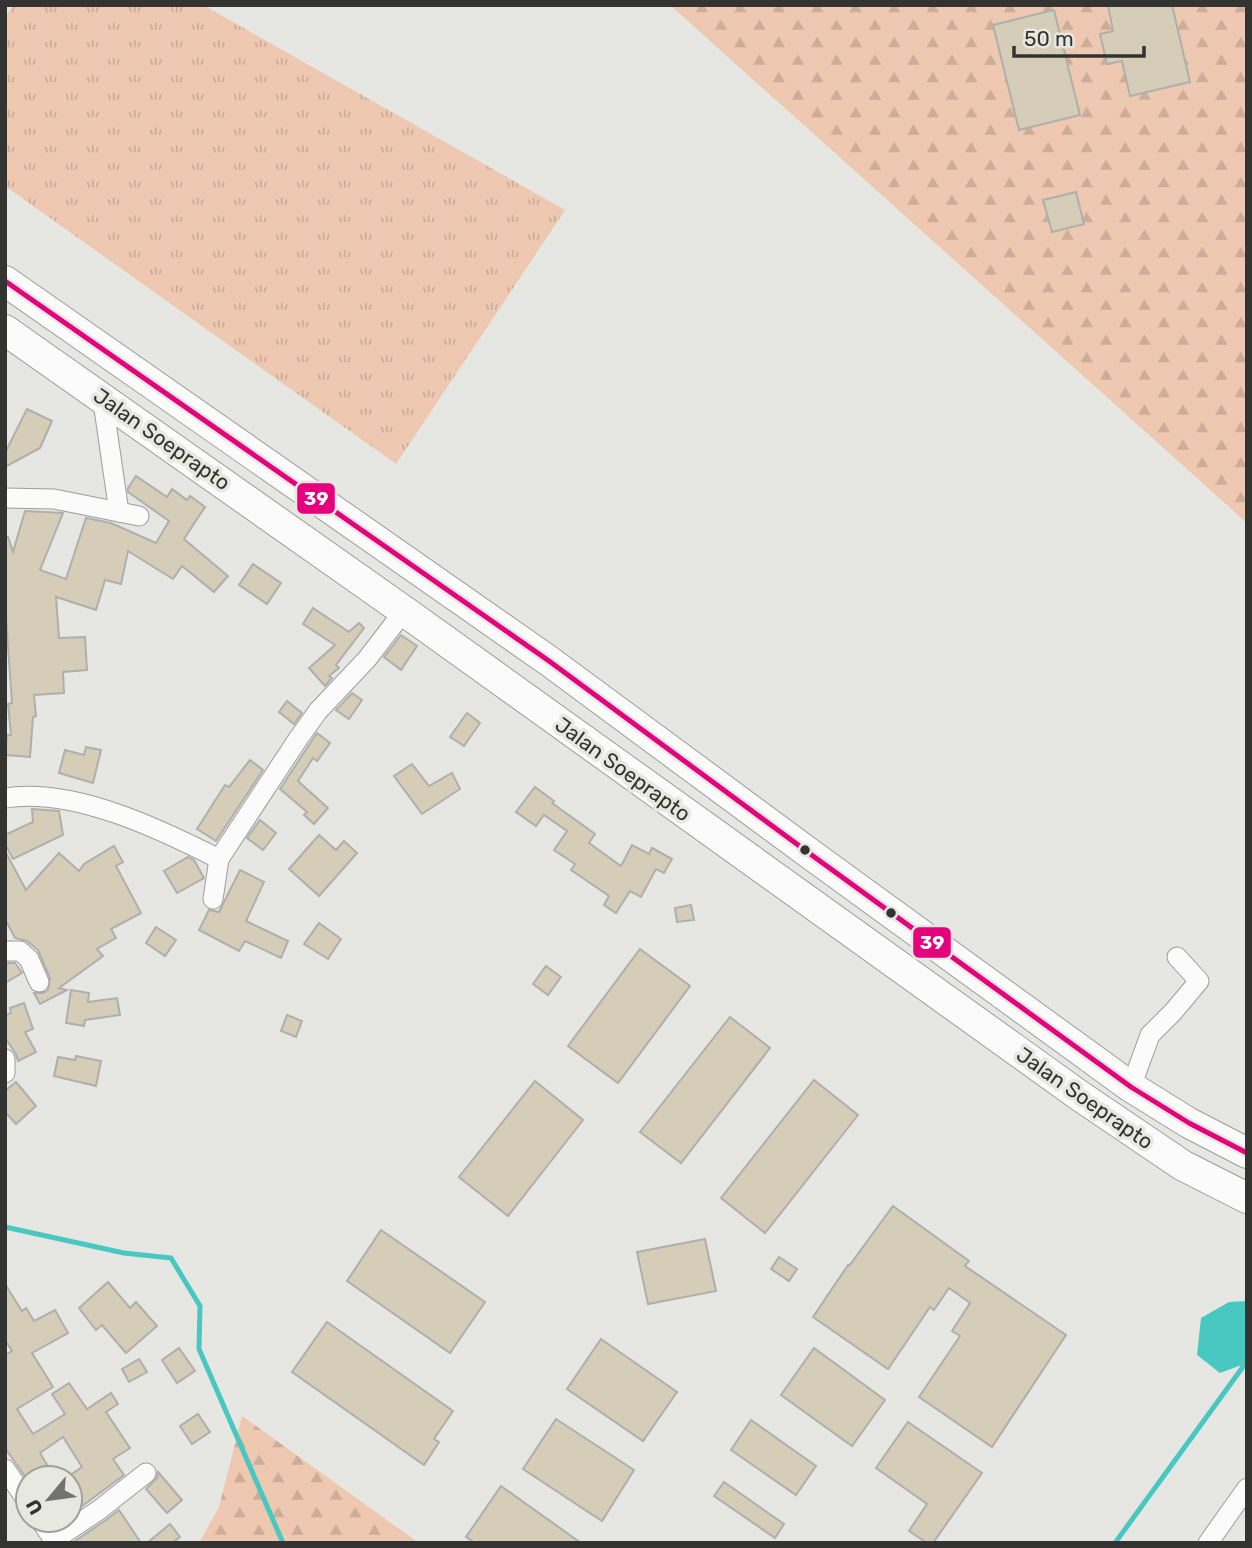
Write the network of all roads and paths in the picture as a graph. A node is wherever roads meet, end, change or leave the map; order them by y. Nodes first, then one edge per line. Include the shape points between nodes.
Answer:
1 (5, 281) edge
2 (5, 330) edge
3 (105, 399) junction
4 (5, 498) edge
5 (119, 512) junction
6 (139, 516) dead end
7 (404, 611) junction
8 (5, 798) edge
9 (219, 859) junction
10 (214, 899) dead end
11 (6, 948) edge
12 (1177, 957) dead end
13 (39, 982) dead end
14 (5, 1059) edge
15 (5, 1073) edge
16 (1131, 1087) junction
17 (1247, 1153) edge
18 (1247, 1198) edge
19 (146, 1474) dead end
20 (1247, 1488) edge
21 (55, 1541) edge
22 (1208, 1543) edge

1 - 16 highway, Jalan Soeprapto via 549,661
2 - 3 highway, Jalan Soeprapto
3 - 5 street
3 - 7 highway, Jalan Soeprapto
4 - 5 street via 54,499
5 - 6 street
7 - 9 street via 318,711
7 - 18 highway, Jalan Soeprapto via 1080,1096 1182,1165
8 - 9 street via 29,794 78,803 168,833
9 - 10 street
11 - 13 street via 29,959
12 - 16 street via 1199,981 1150,1035
14 - 15 street
16 - 17 highway, Jalan Soeprapto
19 - 21 street
20 - 22 street

